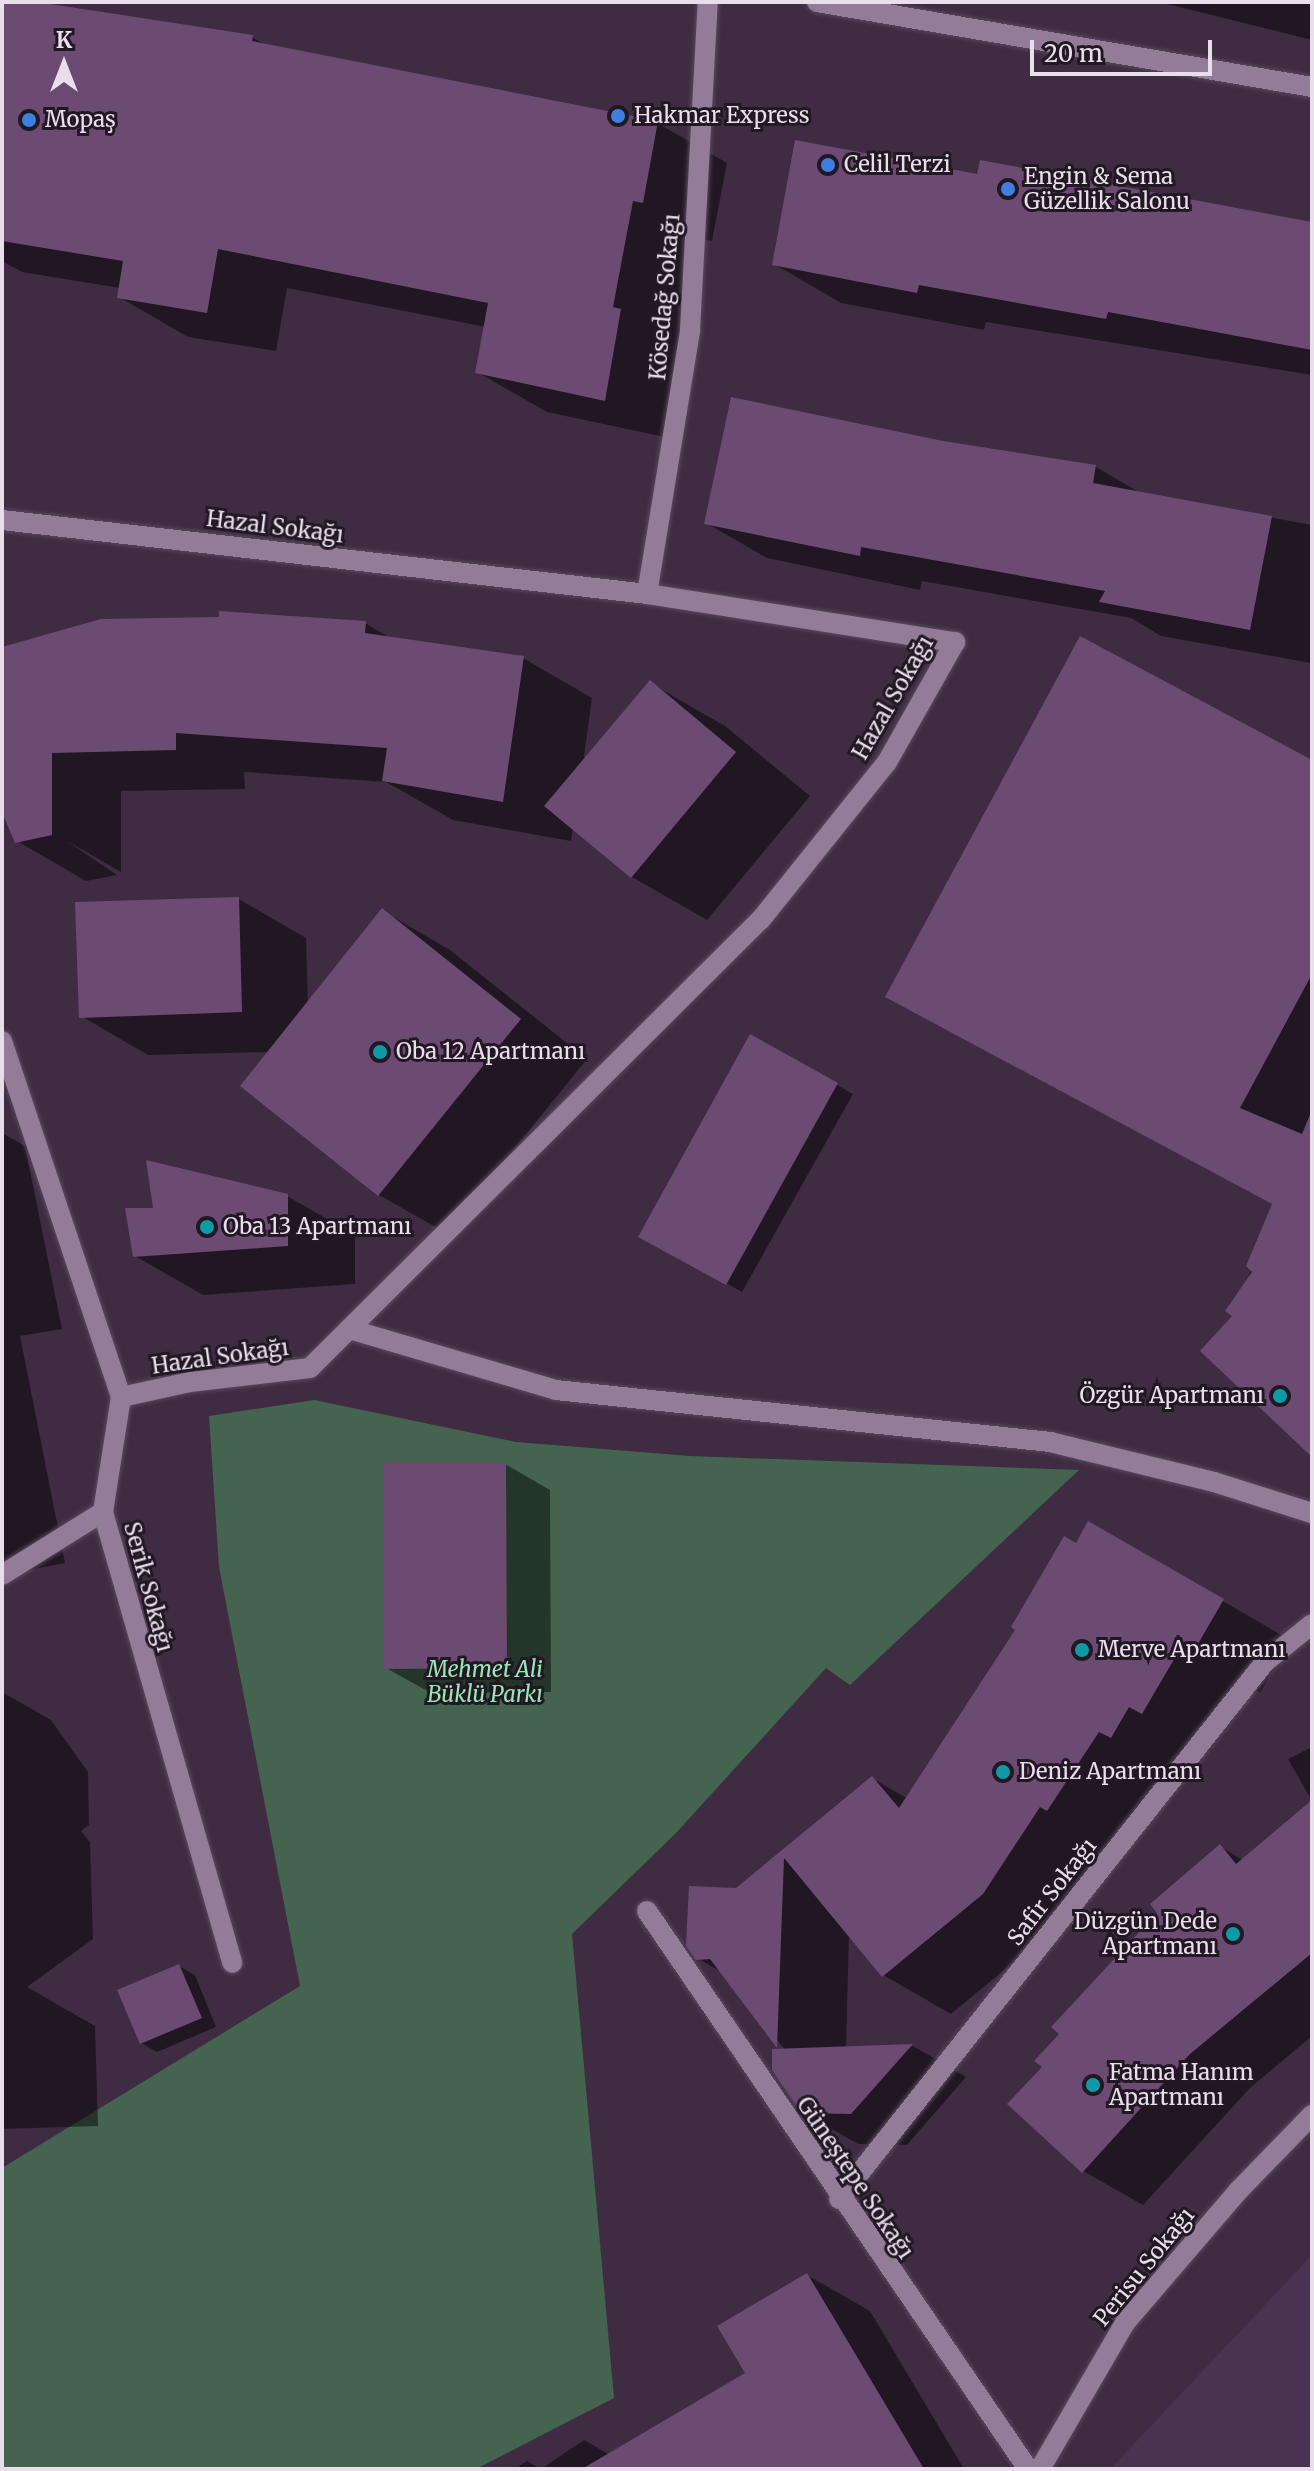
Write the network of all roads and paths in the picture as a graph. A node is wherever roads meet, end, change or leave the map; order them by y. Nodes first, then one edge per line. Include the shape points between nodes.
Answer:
1 (708, 2) edge
2 (817, 2) edge
3 (1312, 87) edge
4 (2, 520) edge
5 (647, 594) junction
6 (2, 1041) edge
7 (349, 1329) junction
8 (121, 1397) junction
9 (103, 1512) junction
10 (1312, 1513) edge
11 (2, 1575) edge
12 (1312, 1624) edge
13 (647, 1911) dead end
14 (232, 1963) dead end
15 (1312, 2115) edge
16 (839, 2199) junction
17 (1028, 2469) edge
18 (1040, 2469) edge

1 - 5 street, Kösedağ Sokağı via 690,330
2 - 3 street
4 - 5 street, Hazal Sokağı
5 - 7 street, Hazal Sokağı via 955,642 887,762 761,919
6 - 8 street, Serik Sokağı
7 - 8 street, Hazal Sokağı via 310,1368 190,1382
7 - 10 street via 556,1390 1050,1442 1214,1482
8 - 9 street, Serik Sokağı
9 - 11 street
9 - 14 street, Serik Sokağı
12 - 16 street, Safir Sokağı via 1265,1662
13 - 16 street, Güneştepe Sokağı
15 - 18 street, Perisu Sokağı via 1239,2190 1125,2323
16 - 17 street, Güneştepe Sokağı

